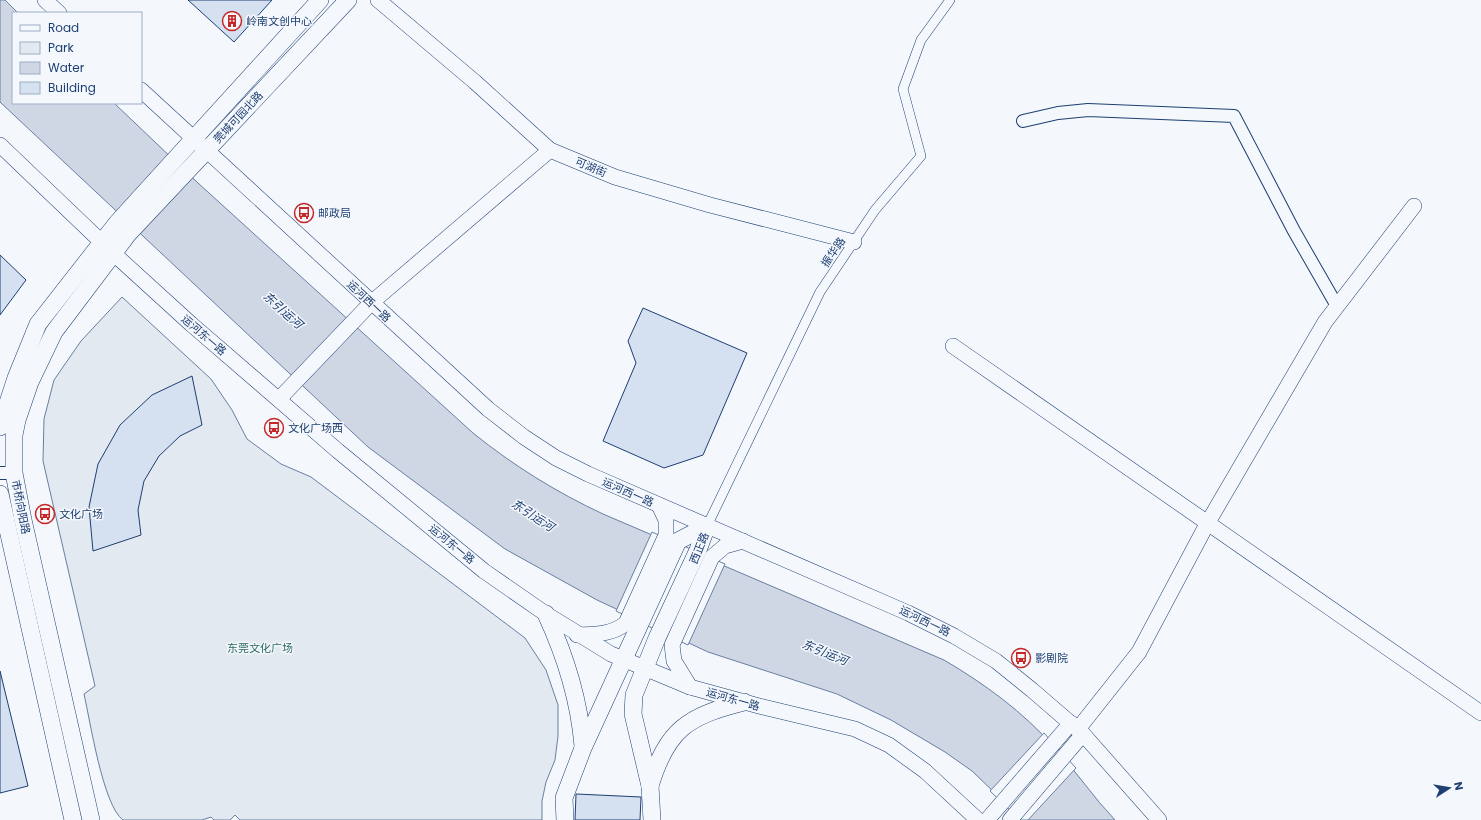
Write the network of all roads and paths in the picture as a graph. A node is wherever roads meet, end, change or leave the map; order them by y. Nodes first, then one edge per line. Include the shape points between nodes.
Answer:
1 (45, 0) edge
2 (320, 0) edge
3 (348, 0) edge
4 (378, 0) edge
5 (950, 0) edge
6 (58, 12) edge
7 (142, 91) edge
8 (1023, 121) dead end
9 (0, 145) edge
10 (200, 146) junction
11 (550, 150) junction
12 (1414, 206) dead end
13 (122, 229) joint
14 (854, 242) junction
15 (107, 248) junction
16 (371, 303) junction
17 (1337, 306) junction
18 (953, 346) dead end
19 (279, 399) junction
20 (0, 427) edge
21 (7, 473) edge
22 (0, 494) edge
23 (659, 505) junction
24 (1207, 524) junction
25 (708, 526) junction
26 (672, 538) junction
27 (743, 541) junction
28 (705, 554) junction
29 (546, 614) junction
30 (632, 626) junction
31 (577, 635) junction
32 (665, 641) junction
33 (625, 660) junction
34 (645, 669) junction
35 (690, 687) junction
36 (744, 702) junction
37 (1481, 713) edge
38 (1074, 732) junction
39 (583, 748) junction
40 (650, 786) junction
41 (89, 813) edge
42 (68, 817) edge
43 (1011, 818) edge
44 (565, 820) edge
45 (652, 820) edge
46 (978, 820) edge
47 (988, 820) edge
48 (1159, 820) edge

1 - 6 street
2 - 10 main road, 莞城可园北路
3 - 10 main road, 莞城可园北路
4 - 11 street, 可湖街
5 - 14 street, 振华路 via 921,40 903,89 921,156 875,210
7 - 10 street, 运河西一路
8 - 17 street via 1058,113 1088,110 1234,116 1294,231
9 - 15 street, 运河东一路
10 - 13 main road, 莞城可园北路
10 - 16 street, 运河西一路
11 - 14 street, 可湖街 via 615,178
11 - 16 street
12 - 17 street
13 - 15 main road, 市桥向阳路
14 - 25 street, 振华路 via 820,292
15 - 19 street, 运河东一路 via 190,324
15 - 20 main road, 市桥向阳路 via 38,324 10,393
15 - 21 main road, 市桥向阳路 via 54,332 30,382 17,420
16 - 19 street
16 - 23 street, 运河西一路 via 488,409 524,437 556,458
17 - 24 street via 1324,322
18 - 24 street
19 - 29 street, 运河东一路 via 438,533
21 - 41 main road, 市桥向阳路 via 23,520
22 - 42 main road, 市桥向阳路 via 66,793
23 - 25 street, 运河西一路
23 - 26 street
24 - 37 street
24 - 38 street via 1139,652
25 - 26 main road, 西正路
25 - 27 street, 运河西一路
25 - 28 main road, 西正路
26 - 30 main road, 西正路
27 - 28 street
27 - 38 street, 运河西一路 via 908,613 954,636 996,661
28 - 32 main road, 西正路
29 - 31 street, 运河东一路
29 - 39 main road via 560,644 574,688
30 - 31 street via 608,632
30 - 33 main road, 西正路
31 - 33 street, 运河东一路
32 - 34 main road, 西正路
32 - 35 street
33 - 34 street, 运河东一路
33 - 39 main road, 西正路
34 - 35 street, 运河东一路
34 - 40 main road, 西正路 via 632,705
35 - 36 street, 运河东一路
36 - 40 main road via 703,715 681,729 662,752
36 - 46 street, 运河东一路 via 855,729 888,745 925,771
38 - 43 street
38 - 47 street
38 - 48 street, 运河西一路
39 - 44 main road, 西正路 via 564,798
40 - 45 main road, 西正路

